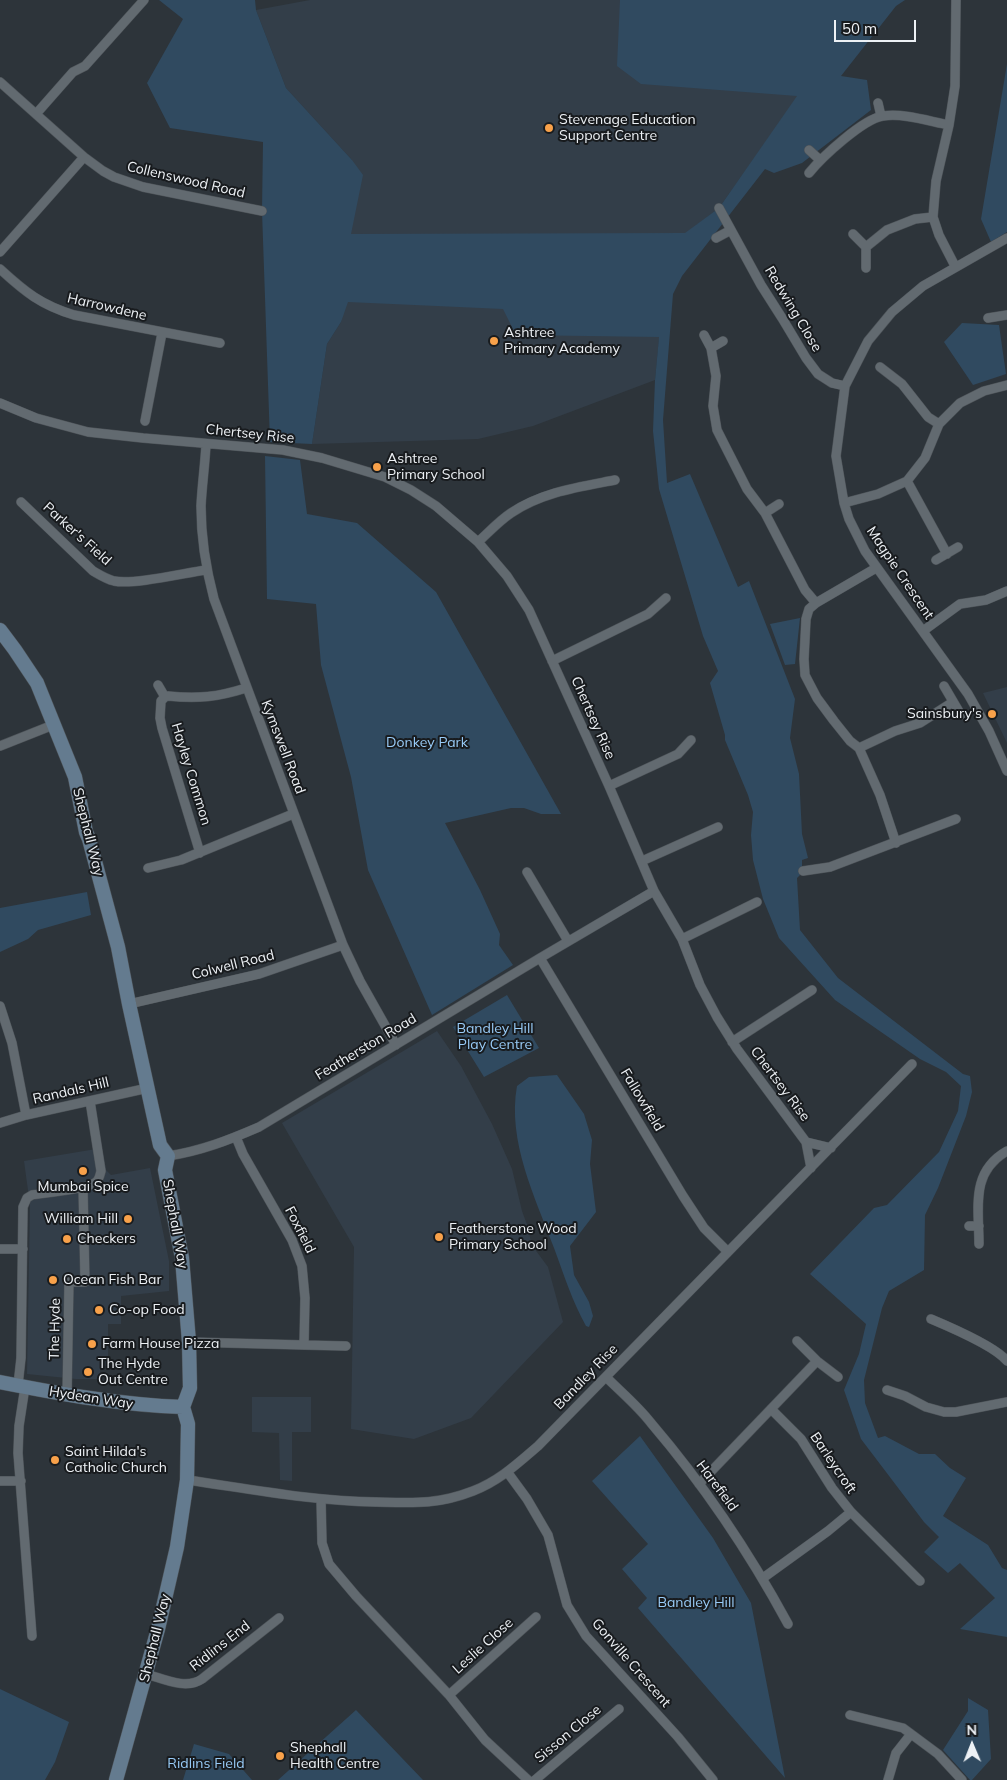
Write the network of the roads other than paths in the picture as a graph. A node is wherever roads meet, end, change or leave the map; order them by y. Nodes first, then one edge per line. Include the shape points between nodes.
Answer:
1 (144, 0) edge
2 (956, 0) edge
3 (0, 82) edge
4 (878, 103) dead end
5 (36, 114) junction
6 (881, 116) junction
7 (949, 125) junction
8 (809, 150) dead end
9 (84, 157) junction
10 (820, 160) junction
11 (809, 173) dead end
12 (718, 208) dead end
13 (262, 211) dead end
14 (933, 217) junction
15 (731, 230) junction
16 (853, 234) dead end
17 (716, 238) dead end
18 (1007, 238) edge
19 (2, 246) edge
20 (866, 247) junction
21 (955, 266) junction
22 (866, 268) dead end
23 (0, 269) edge
24 (1007, 315) edge
25 (988, 318) dead end
26 (162, 333) junction
27 (704, 335) dead end
28 (723, 341) dead end
29 (220, 344) dead end
30 (710, 348) junction
31 (880, 367) dead end
32 (1007, 385) edge
33 (845, 386) junction
34 (0, 403) edge
35 (145, 421) dead end
36 (939, 424) junction
37 (206, 444) junction
38 (615, 480) dead end
39 (907, 482) junction
40 (21, 502) dead end
41 (844, 503) junction
42 (779, 504) dead end
43 (765, 513) junction
44 (478, 542) junction
45 (958, 547) dead end
46 (947, 554) junction
47 (936, 560) dead end
48 (876, 568) junction
49 (206, 570) junction
50 (1007, 591) edge
51 (666, 598) dead end
52 (816, 603) junction
53 (0, 630) edge
54 (923, 631) junction
55 (552, 661) junction
56 (158, 685) dead end
57 (944, 686) dead end
58 (246, 688) junction
59 (165, 697) junction
60 (953, 702) junction
61 (961, 715) dead end
62 (54, 725) junction
63 (691, 740) dead end
64 (0, 746) edge
65 (859, 748) junction
66 (1007, 771) edge
67 (609, 786) junction
68 (294, 814) junction
69 (956, 820) dead end
70 (718, 828) dead end
71 (896, 842) junction
72 (200, 853) junction
73 (642, 861) junction
74 (148, 868) dead end
75 (803, 871) dead end
76 (527, 872) dead end
77 (654, 891) junction
78 (757, 902) dead end
79 (682, 938) junction
80 (568, 941) junction
81 (343, 945) junction
82 (540, 958) junction
83 (812, 990) dead end
84 (128, 1004) junction
85 (1, 1010) edge
86 (732, 1042) junction
87 (396, 1045) junction
88 (912, 1064) dead end
89 (148, 1088) junction
90 (90, 1101) junction
91 (26, 1115) junction
92 (0, 1123) edge
93 (236, 1137) junction
94 (806, 1142) junction
95 (831, 1148) junction
96 (1007, 1151) edge
97 (168, 1156) junction
98 (811, 1168) junction
99 (83, 1187) junction
100 (968, 1226) dead end
101 (979, 1226) junction
102 (979, 1244) dead end
103 (0, 1249) edge
104 (23, 1249) junction
105 (727, 1251) junction
106 (931, 1319) dead end
107 (797, 1341) dead end
108 (190, 1342) junction
109 (304, 1345) junction
110 (346, 1346) dead end
111 (817, 1361) junction
112 (1007, 1361) edge
113 (606, 1377) junction
114 (838, 1377) dead end
115 (0, 1382) edge
116 (22, 1386) junction
117 (887, 1390) dead end
118 (67, 1396) junction
119 (1007, 1402) edge
120 (183, 1407) junction
121 (772, 1409) junction
122 (508, 1473) junction
123 (187, 1480) junction
124 (0, 1481) edge
125 (21, 1481) junction
126 (699, 1484) junction
127 (321, 1499) junction
128 (850, 1512) junction
129 (763, 1578) junction
130 (920, 1581) dead end
131 (536, 1617) dead end
132 (279, 1618) dead end
133 (788, 1624) dead end
134 (32, 1636) dead end
135 (146, 1674) junction
136 (449, 1695) junction
137 (619, 1709) dead end
138 (850, 1715) dead end
139 (911, 1734) junction
140 (116, 1780) edge
141 (528, 1780) edge
142 (535, 1780) edge
143 (713, 1780) edge
144 (888, 1780) edge
145 (962, 1780) edge

1 - 5 street via 85,66 73,72
2 - 7 street via 955,86
3 - 5 street, Collenswood Road
4 - 6 street
5 - 9 street, Collenswood Road
6 - 7 street
6 - 10 street via 861,126
7 - 14 street via 936,181
8 - 10 street
9 - 13 street, Collenswood Road via 121,180
9 - 19 street
10 - 11 street
12 - 15 street, Redwing Close
14 - 20 street via 915,219 887,230
14 - 21 street
15 - 17 street
15 - 33 street, Redwing Close via 806,358 818,374 832,383
16 - 20 street
18 - 21 street, Magpie Crescent
20 - 22 street
21 - 33 street, Magpie Crescent via 923,286 892,312 868,342
23 - 26 street, Harrowdene via 29,295 60,311
24 - 25 street
26 - 29 street, Harrowdene
26 - 35 street, Harrowdene
27 - 30 street
28 - 30 street
30 - 43 street via 716,376 713,406 717,430 747,489
31 - 36 street via 902,384 928,417
32 - 36 street via 984,391 960,403
33 - 41 street, Magpie Crescent via 836,456
34 - 37 street, Chertsey Rise via 71,428
36 - 39 street via 925,458
37 - 44 street, Chertsey Rise via 303,453 385,477 436,506
37 - 49 street, Kymswell Road via 201,506
38 - 44 street via 536,499 503,519
39 - 41 street
39 - 46 street
40 - 49 street, Parker's Field via 104,578 116,582 137,581
41 - 48 street, Magpie Crescent via 856,534
42 - 43 street
43 - 52 street via 800,580
44 - 55 street, Chertsey Rise via 492,556 529,610
45 - 46 street
46 - 47 street
48 - 52 street
48 - 54 street, Magpie Crescent
49 - 58 street, Kymswell Road
50 - 54 street via 986,600 960,604
51 - 55 street via 648,614
52 - 65 street via 809,609 806,619 806,675 817,698
53 - 62 street, Shephall Way via 37,684
54 - 66 street, Magpie Crescent via 968,694
55 - 67 street, Chertsey Rise
56 - 59 street
57 - 60 street
58 - 59 street via 213,697
58 - 68 street, Kymswell Road
59 - 72 street, Hayley Common via 160,708 162,728
60 - 61 street
60 - 65 street via 920,723
62 - 64 street
62 - 84 street, Shephall Way via 75,777 86,832 118,947
63 - 67 street via 678,754
65 - 71 street
67 - 73 street, Chertsey Rise
68 - 72 street
68 - 81 street, Kymswell Road
69 - 71 street
70 - 73 street
71 - 75 street via 830,866
72 - 74 street
73 - 77 street, Chertsey Rise
76 - 80 street
77 - 79 street, Chertsey Rise
77 - 80 street, Featherston Road
78 - 79 street
79 - 86 street, Chertsey Rise via 700,985
80 - 82 street, Featherston Road
81 - 84 street, Colwell Road via 259,974
81 - 87 street, Kymswell Road
82 - 87 street, Featherston Road
82 - 105 street, Fallowfield via 683,1196 704,1228
83 - 86 street, Chertsey Rise
84 - 89 street, Shephall Way
85 - 91 street via 12,1044
86 - 94 street, Chertsey Rise
87 - 93 street, Featherston Road
88 - 95 street, Bandley Rise
89 - 90 street, Randals Hill
89 - 97 street, Shephall Way via 160,1145
90 - 91 street, Randals Hill
90 - 99 street via 101,1172 95,1183
91 - 92 street, Randals Hill
93 - 97 street, Featherston Road via 204,1149
93 - 109 street, Foxfield via 300,1260 304,1280
94 - 95 street, Chertsey Rise
94 - 98 street, Chertsey Rise
95 - 98 street, Bandley Rise
96 - 101 street via 991,1163 982,1177 978,1194
97 - 108 street, Shephall Way via 165,1170 180,1250
98 - 105 street, Bandley Rise
99 - 104 street via 27,1198 23,1207
99 - 118 street, The Hyde via 84,1282 69,1282
100 - 101 street
101 - 102 street
103 - 104 street
104 - 116 street
105 - 113 street, Bandley Rise
106 - 112 street via 954,1328
107 - 111 street
108 - 109 street
108 - 120 street, Shephall Way via 190,1388
109 - 110 street
111 - 114 street
111 - 121 street
113 - 122 street, Bandley Rise
113 - 126 street, Harefield via 650,1421
115 - 116 street, Hydean Way
116 - 118 street, Hydean Way
116 - 125 street via 18,1432
117 - 119 street via 944,1412
118 - 120 street, Hydean Way via 132,1405
120 - 123 street, Shephall Way via 188,1424
121 - 126 street
121 - 128 street, Barleycroft via 801,1438
122 - 127 street, Bandley Rise via 475,1491 426,1503
122 - 143 street, Gonville Crescent via 548,1535 568,1605 586,1636
123 - 127 street, Bandley Rise
123 - 135 street, Shephall Way via 177,1547
124 - 125 street
125 - 134 street
126 - 129 street, Harefield
127 - 136 street via 322,1542 329,1564
128 - 129 street, Barleycroft
128 - 130 street, Barleycroft
129 - 133 street, Harefield
131 - 136 street, Leslie Close
132 - 135 street, Ridlins End via 193,1684
135 - 140 street, Shephall Way
136 - 141 street via 485,1740
137 - 142 street, Sisson Close
138 - 139 street via 903,1728
139 - 144 street via 896,1753
139 - 145 street via 938,1754

